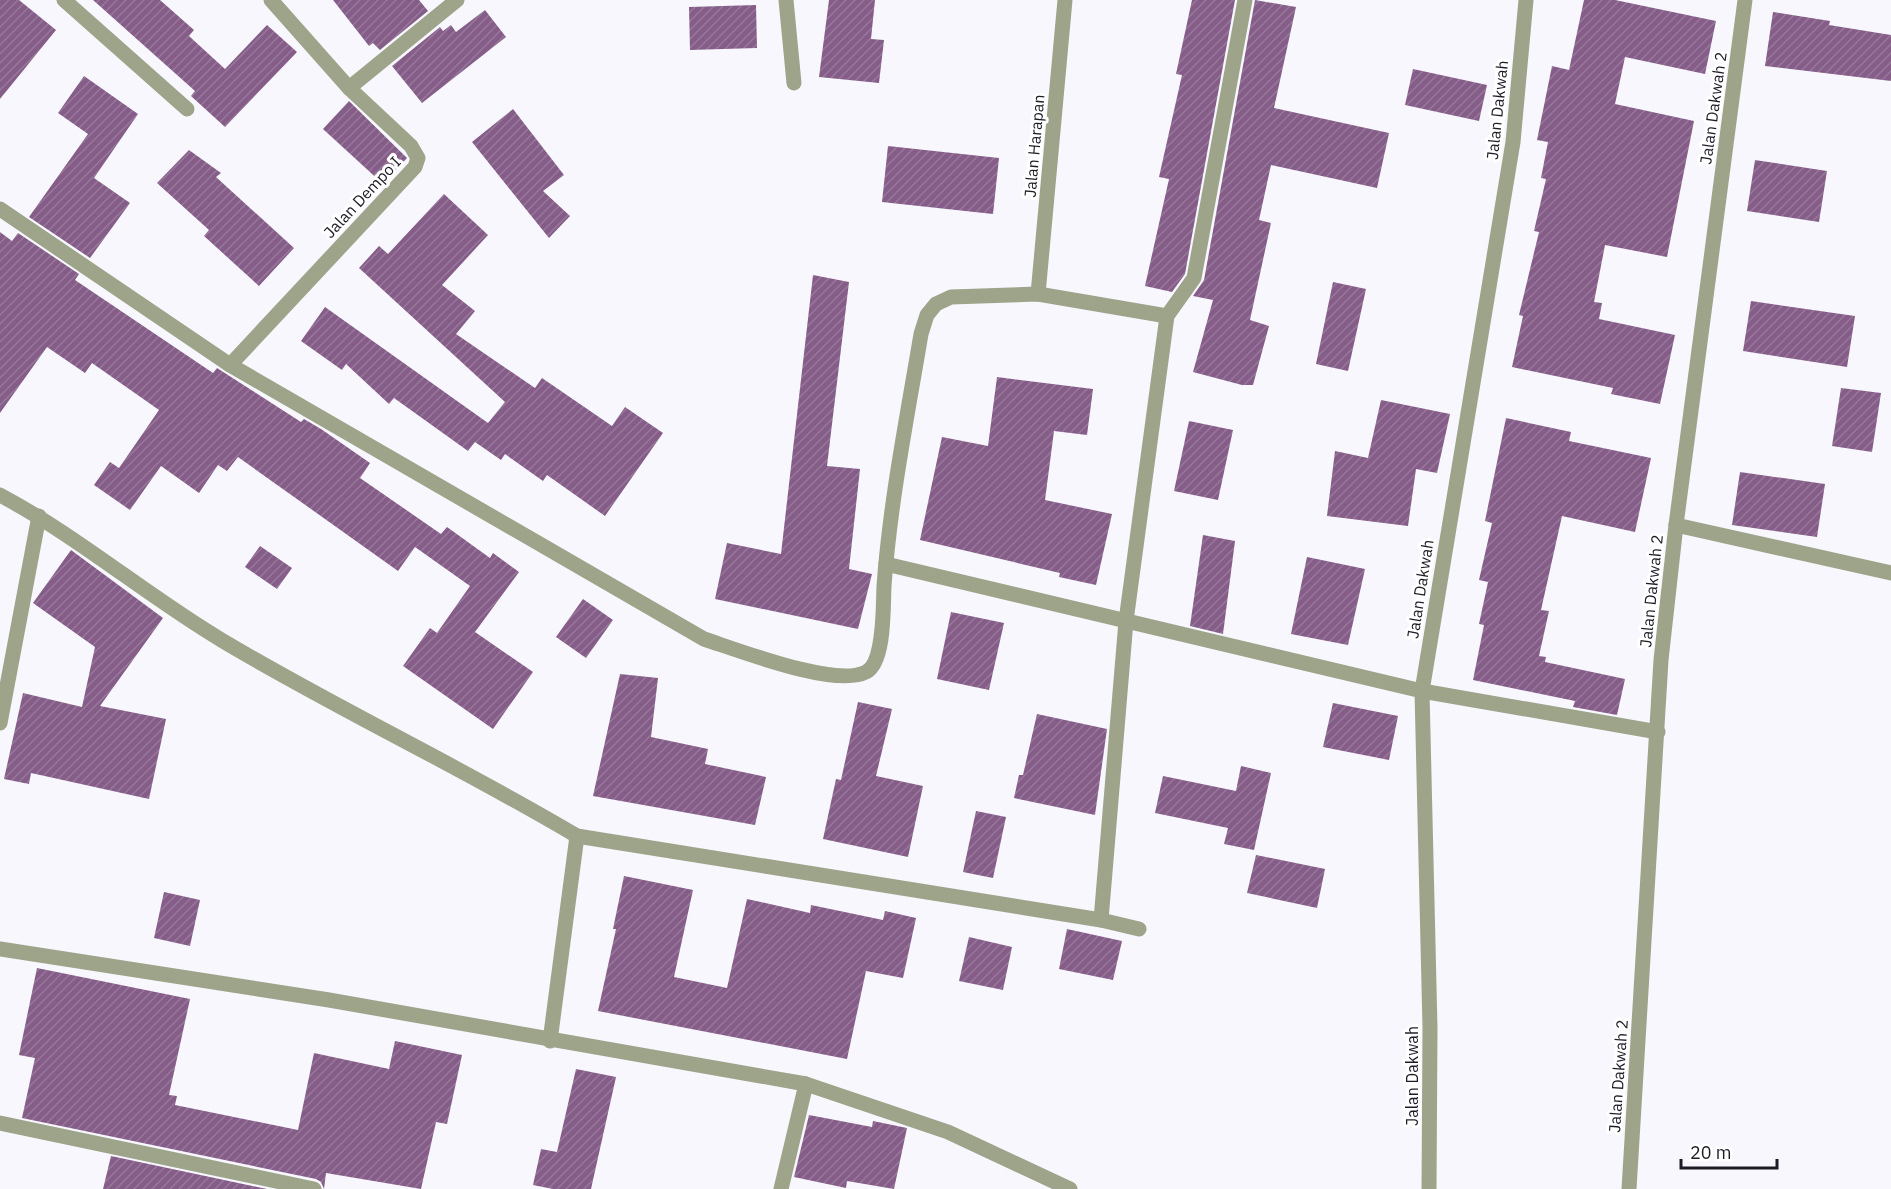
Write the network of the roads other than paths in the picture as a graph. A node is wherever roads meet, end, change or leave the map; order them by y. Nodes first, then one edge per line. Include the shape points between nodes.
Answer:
1 (64, 0) edge
2 (272, 0) edge
3 (457, 0) edge
4 (786, 0) edge
5 (1065, 0) edge
6 (1245, 0) edge
7 (1526, 0) edge
8 (1745, 0) edge
9 (794, 83) dead end
10 (349, 88) junction
11 (187, 109) dead end
12 (0, 209) edge
13 (1038, 294) junction
14 (1167, 316) junction
15 (230, 365) junction
16 (0, 495) edge
17 (39, 516) junction
18 (1676, 525) junction
19 (886, 564) junction
20 (1891, 573) edge
21 (1126, 621) junction
22 (1422, 691) junction
23 (0, 723) edge
24 (1658, 732) junction
25 (577, 836) junction
26 (1101, 920) junction
27 (1139, 929) dead end
28 (0, 949) edge
29 (550, 1041) junction
30 (806, 1084) junction
31 (0, 1123) edge
32 (1065, 1188) edge
33 (314, 1189) edge
34 (781, 1189) edge
35 (1429, 1189) edge
36 (1629, 1189) edge

1 - 11 street
2 - 10 street, Jalan Dempo I
3 - 10 street
4 - 9 street
5 - 13 street, Jalan Harapan
6 - 14 street via 1194,279
7 - 22 street, Jalan Dakwah via 1513,142
8 - 18 street, Jalan Dakwah 2
10 - 15 street, Jalan Dempo I via 411,146 418,158 415,167
12 - 15 street
13 - 14 street
13 - 19 street via 951,297 936,304 927,315 899,465
14 - 21 street
15 - 19 street via 704,639 780,664 835,676 853,676 873,668 880,646
16 - 17 street
17 - 23 street
17 - 25 street via 222,641
18 - 20 street
18 - 24 street, Jalan Dakwah 2 via 1661,660
19 - 21 street
21 - 22 street
21 - 26 street
22 - 24 street
22 - 35 street, Jalan Dakwah via 1430,1028
24 - 36 street, Jalan Dakwah 2
25 - 26 street
25 - 29 street
26 - 27 street
28 - 29 street via 329,1000
29 - 30 street
30 - 32 street via 948,1132
30 - 34 street
31 - 33 street

